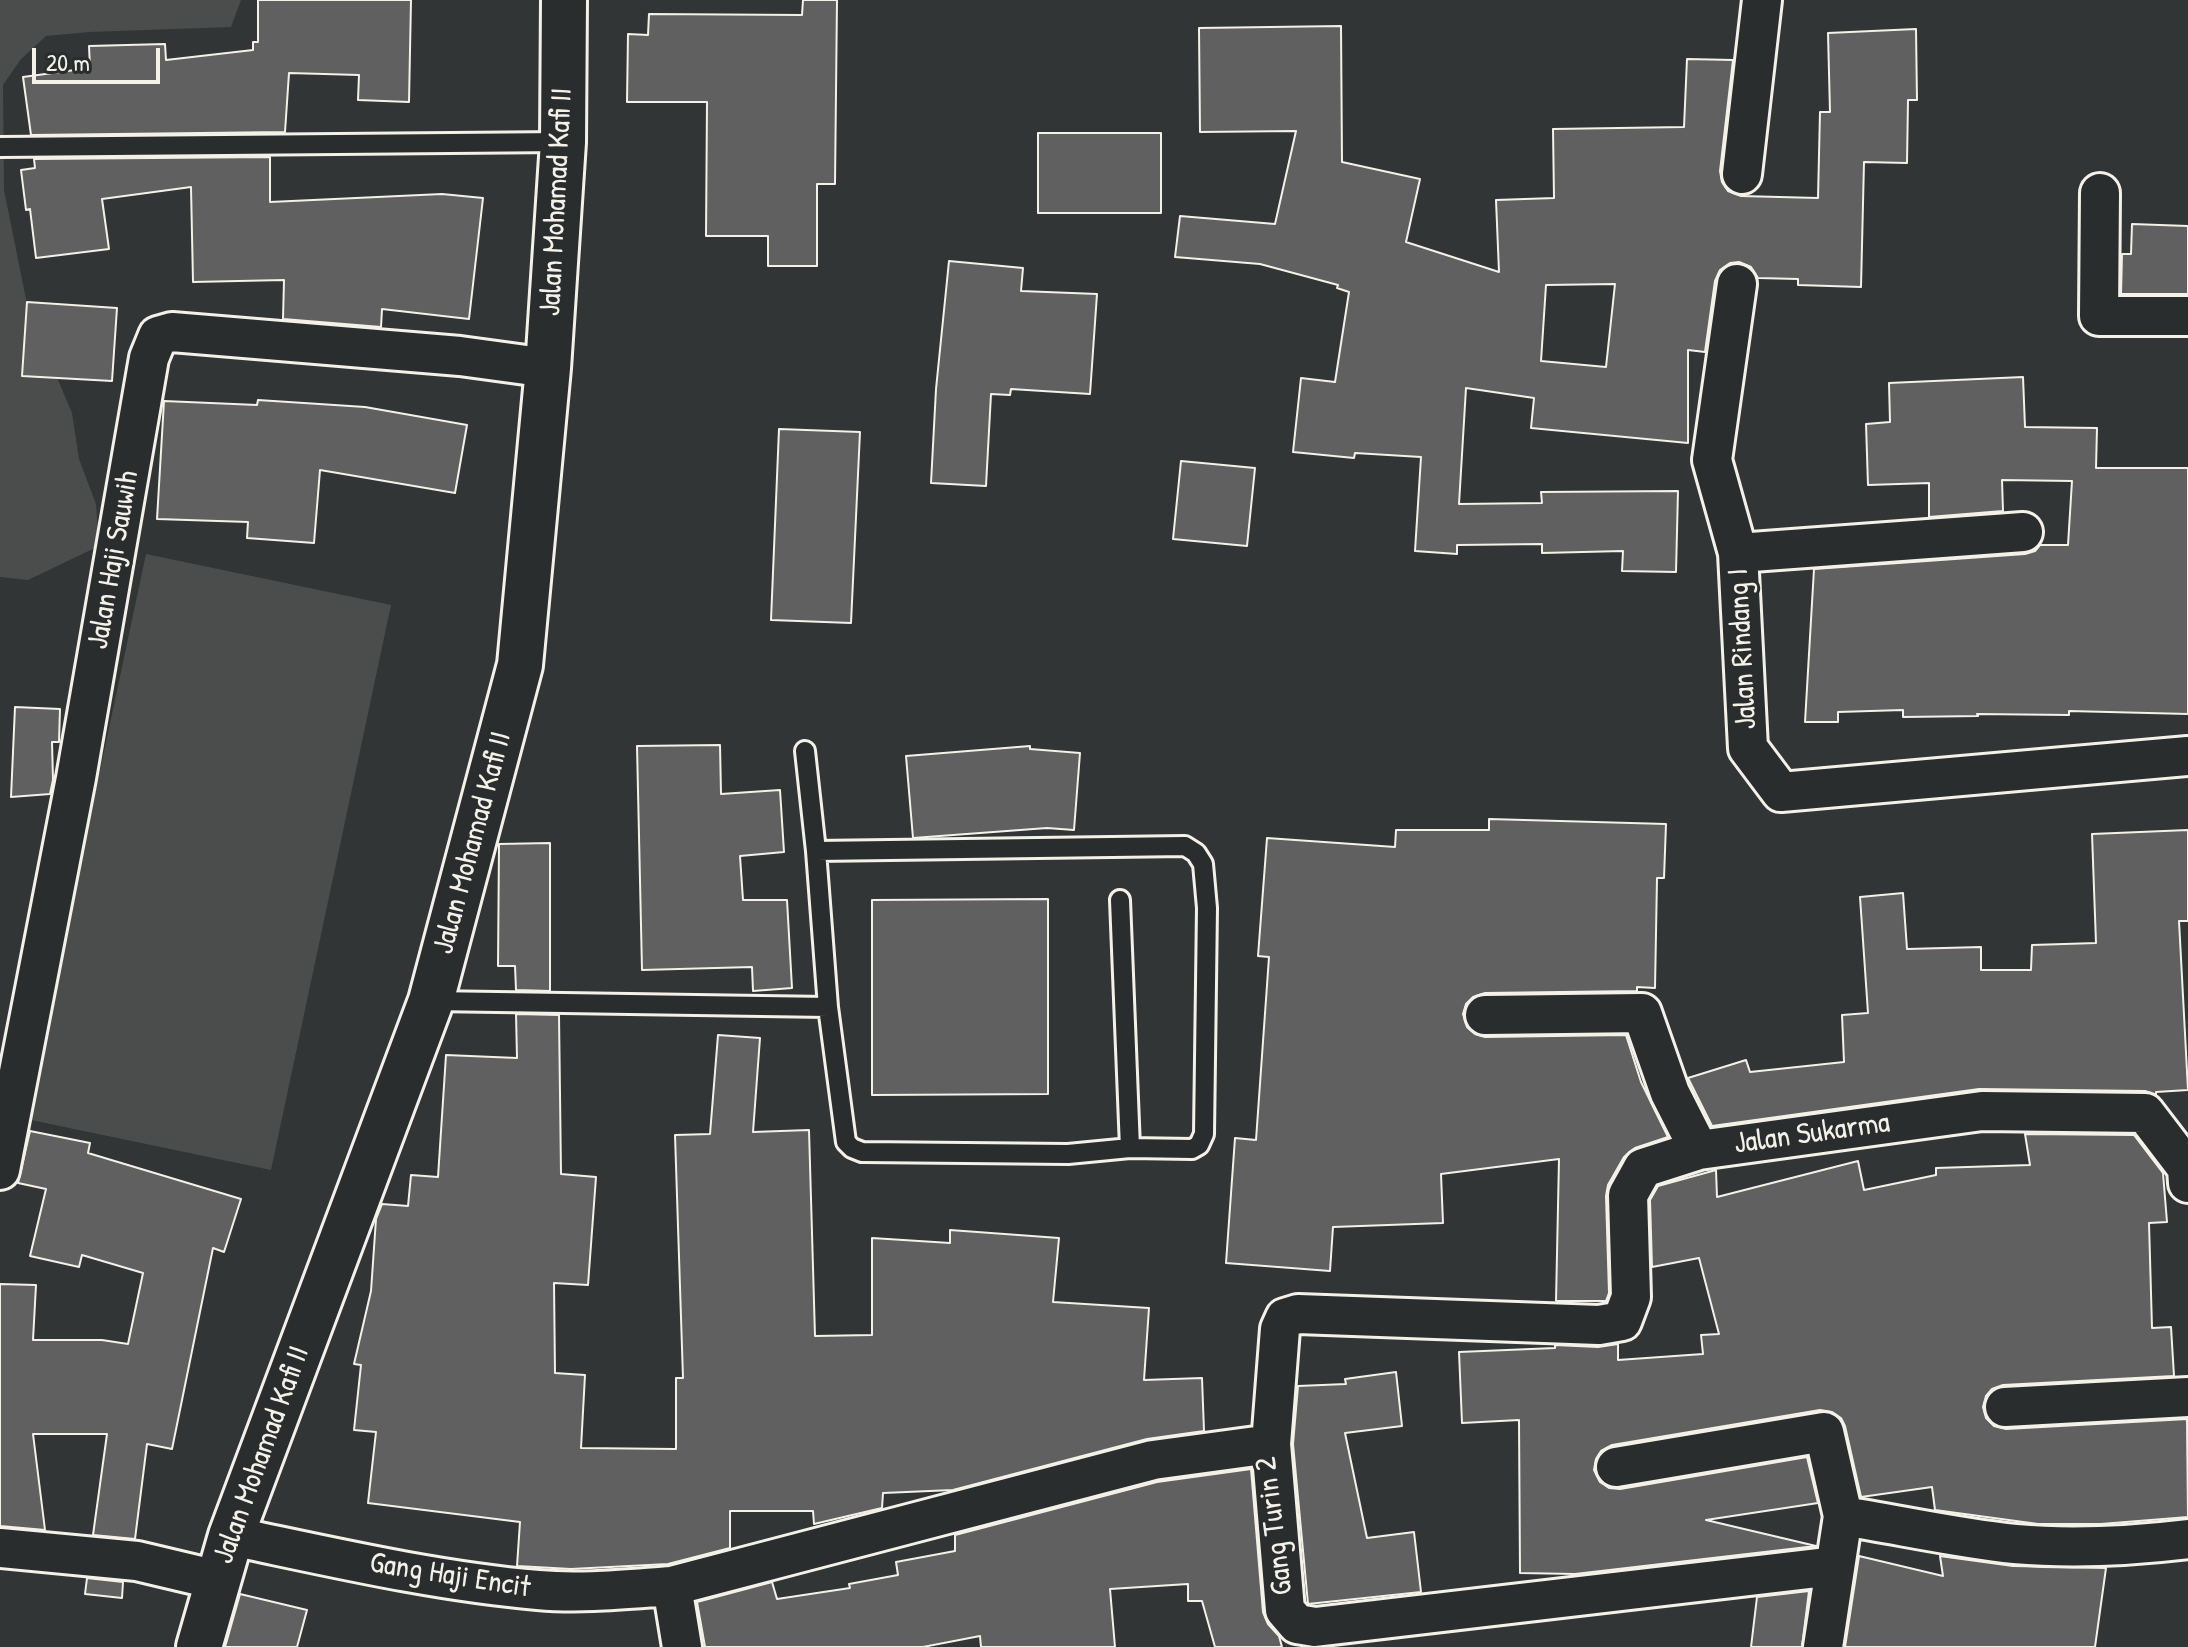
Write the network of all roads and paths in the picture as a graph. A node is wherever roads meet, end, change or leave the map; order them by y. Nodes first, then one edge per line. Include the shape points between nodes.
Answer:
1 (564, 0) edge
2 (1762, 0) edge
3 (549, 141) junction
4 (0, 147) edge
5 (1742, 174) dead end
6 (2100, 193) dead end
7 (1737, 284) dead end
8 (2188, 316) edge
9 (529, 365) junction
10 (2023, 532) dead end
11 (1738, 553) junction
12 (805, 751) dead end
13 (2188, 756) edge
14 (816, 851) junction
15 (1120, 900) dead end
16 (431, 1001) junction
17 (828, 1007) junction
18 (1485, 1015) dead end
19 (1130, 1148) junction
20 (1699, 1150) junction
21 (0, 1170) edge
22 (2188, 1183) edge
23 (2188, 1397) edge
24 (2005, 1407) dead end
25 (1271, 1444) junction
26 (1616, 1467) dead end
27 (1843, 1516) junction
28 (231, 1536) junction
29 (2188, 1539) edge
30 (0, 1548) edge
31 (1835, 1566) junction
32 (202, 1576) junction
33 (672, 1586) junction
34 (199, 1647) edge
35 (682, 1647) edge
36 (1823, 1647) edge

1 - 3 main road, Jalan Mohamad Kafi II
2 - 5 street
3 - 4 lane
3 - 9 main road, Jalan Mohamad Kafi II
6 - 8 street via 2099,316
7 - 11 street, Jalan Rindang I via 1712,460
9 - 16 main road, Jalan Mohamad Kafi II via 520,665
9 - 21 street, Jalan Haji Sauwih via 172,332 158,336 149,358 76,778
10 - 11 street
11 - 13 street, Jalan Rindang I via 1748,748 1781,792
12 - 14 lane
14 - 17 lane
14 - 19 lane via 1185,846 1196,853 1203,864 1207,908 1204,1134 1192,1149
15 - 19 lane
16 - 17 lane
16 - 28 main road, Jalan Mohamad Kafi II
17 - 19 lane via 846,1142 852,1148 1068,1154
18 - 20 street, Jalan Sukarma via 1642,1013 1670,1093
20 - 22 street, Jalan Sukarma via 1982,1111 2145,1113 2187,1168
20 - 25 street via 1643,1168 1628,1195 1631,1297 1622,1321 1599,1325 1298,1314 1285,1318
23 - 24 street
25 - 31 street, Gang Turin 2 via 1285,1610 1297,1624 1315,1627
25 - 33 street, Gang Turin 2 via 1153,1460
26 - 27 street via 1824,1432
27 - 29 street via 2013,1544 2082,1548
27 - 31 street
28 - 32 main road, Jalan Mohamad Kafi II
28 - 33 street, Gang Haji Encit via 409,1572 539,1590
30 - 32 street via 137,1561
31 - 36 street
32 - 34 main road, Jalan Mohamad Kafi II
33 - 35 street

